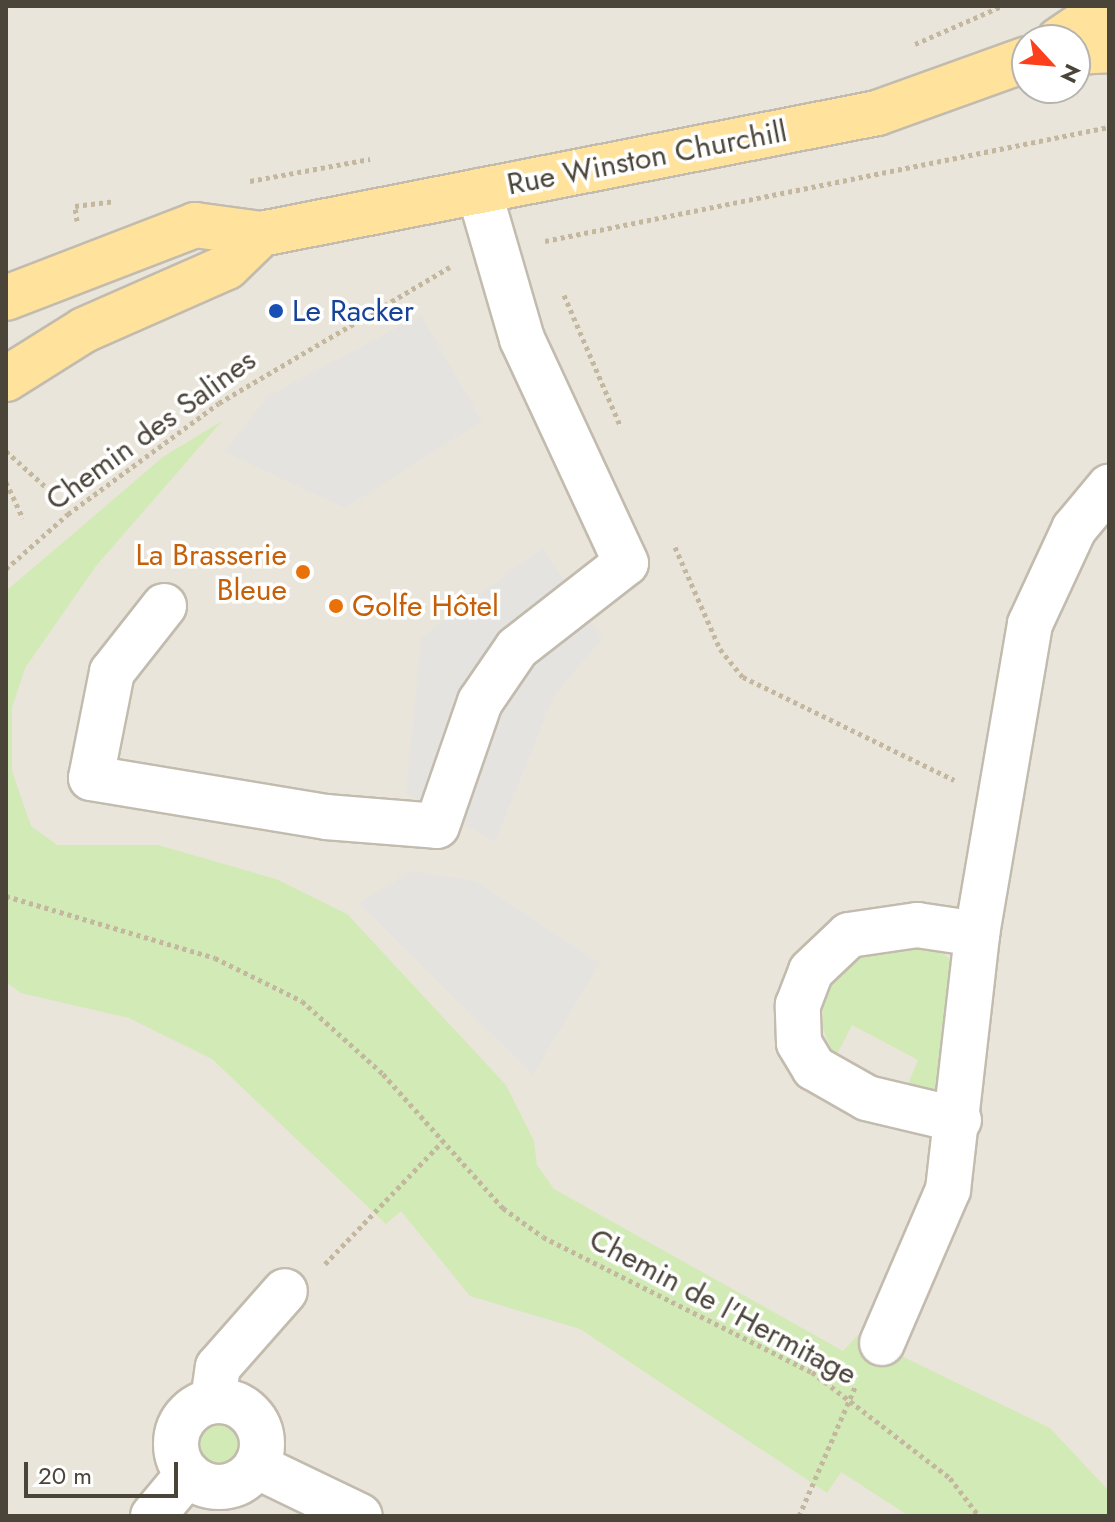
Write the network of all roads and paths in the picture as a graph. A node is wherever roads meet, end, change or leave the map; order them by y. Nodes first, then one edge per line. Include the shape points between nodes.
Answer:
1 (1109, 6) edge
2 (1083, 24) edge
3 (1011, 65) edge
4 (1109, 127) edge
5 (479, 191) junction
6 (261, 234) junction
7 (547, 241) junction
8 (497, 250) junction
9 (548, 251) dead end
10 (558, 279) dead end
11 (6, 298) edge
12 (6, 379) edge
13 (624, 435) dead end
14 (6, 451) edge
15 (6, 482) edge
16 (1109, 487) edge
17 (49, 490) dead end
18 (23, 518) dead end
19 (669, 535) dead end
20 (6, 569) edge
21 (164, 606) dead end
22 (997, 801) junction
23 (6, 896) edge
24 (977, 934) junction
25 (959, 1120) junction
26 (443, 1141) junction
27 (285, 1291) joint
28 (882, 1343) dead end
29 (850, 1397) junction
30 (213, 1401) junction
31 (256, 1466) junction
32 (188, 1474) junction
33 (153, 1516) edge
34 (360, 1516) edge
35 (799, 1516) edge
36 (979, 1516) edge

1 - 2 main road
3 - 5 main road, Rue Winston Churchill via 877,113
4 - 7 path, Chemin des Salines
5 - 6 main road, Rue Winston Churchill
5 - 8 street
6 - 11 main road, Rue Winston Churchill via 195,225
6 - 12 main road via 227,267 84,330
7 - 8 path, Chemin des Salines
7 - 9 path
8 - 20 path, Chemin des Salines via 431,277 219,403 68,514
8 - 21 street via 522,339 626,563 517,648 480,702 437,826 326,817 91,778 112,672
10 - 13 path
14 - 17 path, Chemin des Salines
15 - 18 path
16 - 22 street via 1074,529 1030,624
19 - 22 path via 720,649 743,677
22 - 24 street
23 - 26 path, Chemin de l'Hermitage via 215,958 267,981 331,1023
24 - 25 street
24 - 25 street via 917,925 849,935 811,971 798,1005 799,1043 814,1068 879,1102
25 - 28 street via 948,1190 928,1248
26 - 27 path via 332,1258
26 - 29 path, Chemin de l'Hermitage via 503,1208 543,1237
27 - 30 street via 218,1367
29 - 35 path
29 - 36 path, Chemin de l'Hermitage via 950,1478
30 - 31 street via 247,1411 258,1425
30 - 32 street via 186,1416 178,1430 179,1461
31 - 32 street via 235,1484 218,1487
31 - 34 street
32 - 33 street

